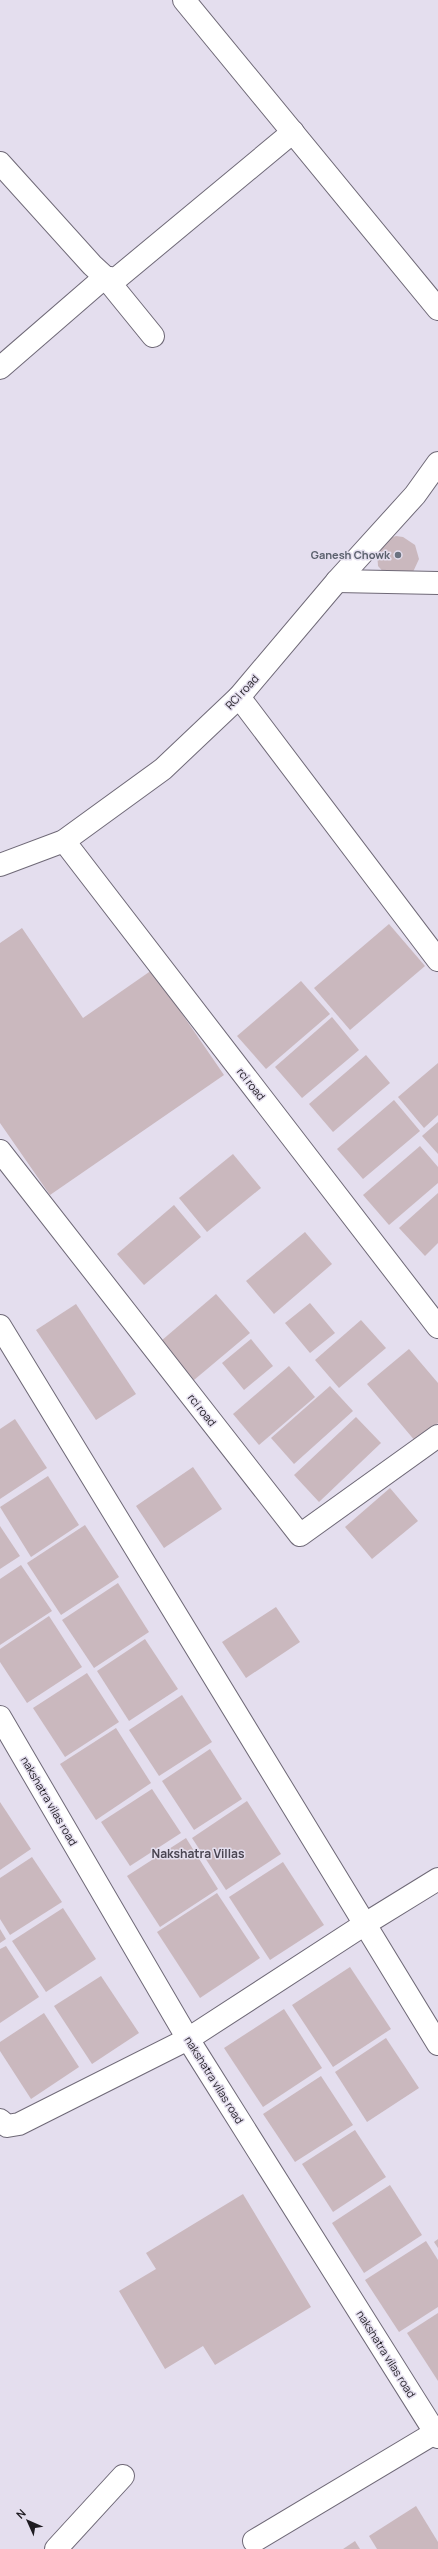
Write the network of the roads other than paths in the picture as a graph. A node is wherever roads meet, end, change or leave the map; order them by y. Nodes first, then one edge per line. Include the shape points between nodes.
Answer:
1 (184, 0) edge
2 (293, 132) junction
3 (0, 163) edge
4 (105, 277) junction
5 (438, 308) edge
6 (153, 336) dead end
7 (0, 368) edge
8 (438, 463) edge
9 (337, 581) junction
10 (438, 582) edge
11 (239, 697) junction
12 (64, 841) junction
13 (0, 865) edge
14 (438, 960) edge
15 (0, 1151) edge
16 (0, 1326) edge
17 (438, 1327) edge
18 (438, 1436) edge
19 (0, 1717) edge
20 (438, 1879) edge
21 (365, 1924) junction
22 (188, 2039) junction
23 (438, 2044) edge
24 (0, 2120) edge
25 (437, 2433) edge
26 (123, 2476) dead end
27 (253, 2546) edge
28 (56, 2549) edge

1 - 2 street
2 - 4 street via 116,278
2 - 5 street
3 - 4 street
4 - 6 street
4 - 7 street
8 - 9 street, RCI road via 415,495
9 - 10 street
9 - 11 street, RCI road
11 - 12 street, RCI road via 163,769
11 - 14 street
12 - 13 street, RCI road
12 - 17 street, rci road
15 - 18 street, rci road via 300,1535
16 - 21 street
19 - 22 street, nakshatra vilas road
20 - 21 street
21 - 22 street
21 - 23 street
22 - 24 street via 20,2124 6,2126
22 - 25 street, nakshatra vilas road
25 - 27 street
26 - 28 street

